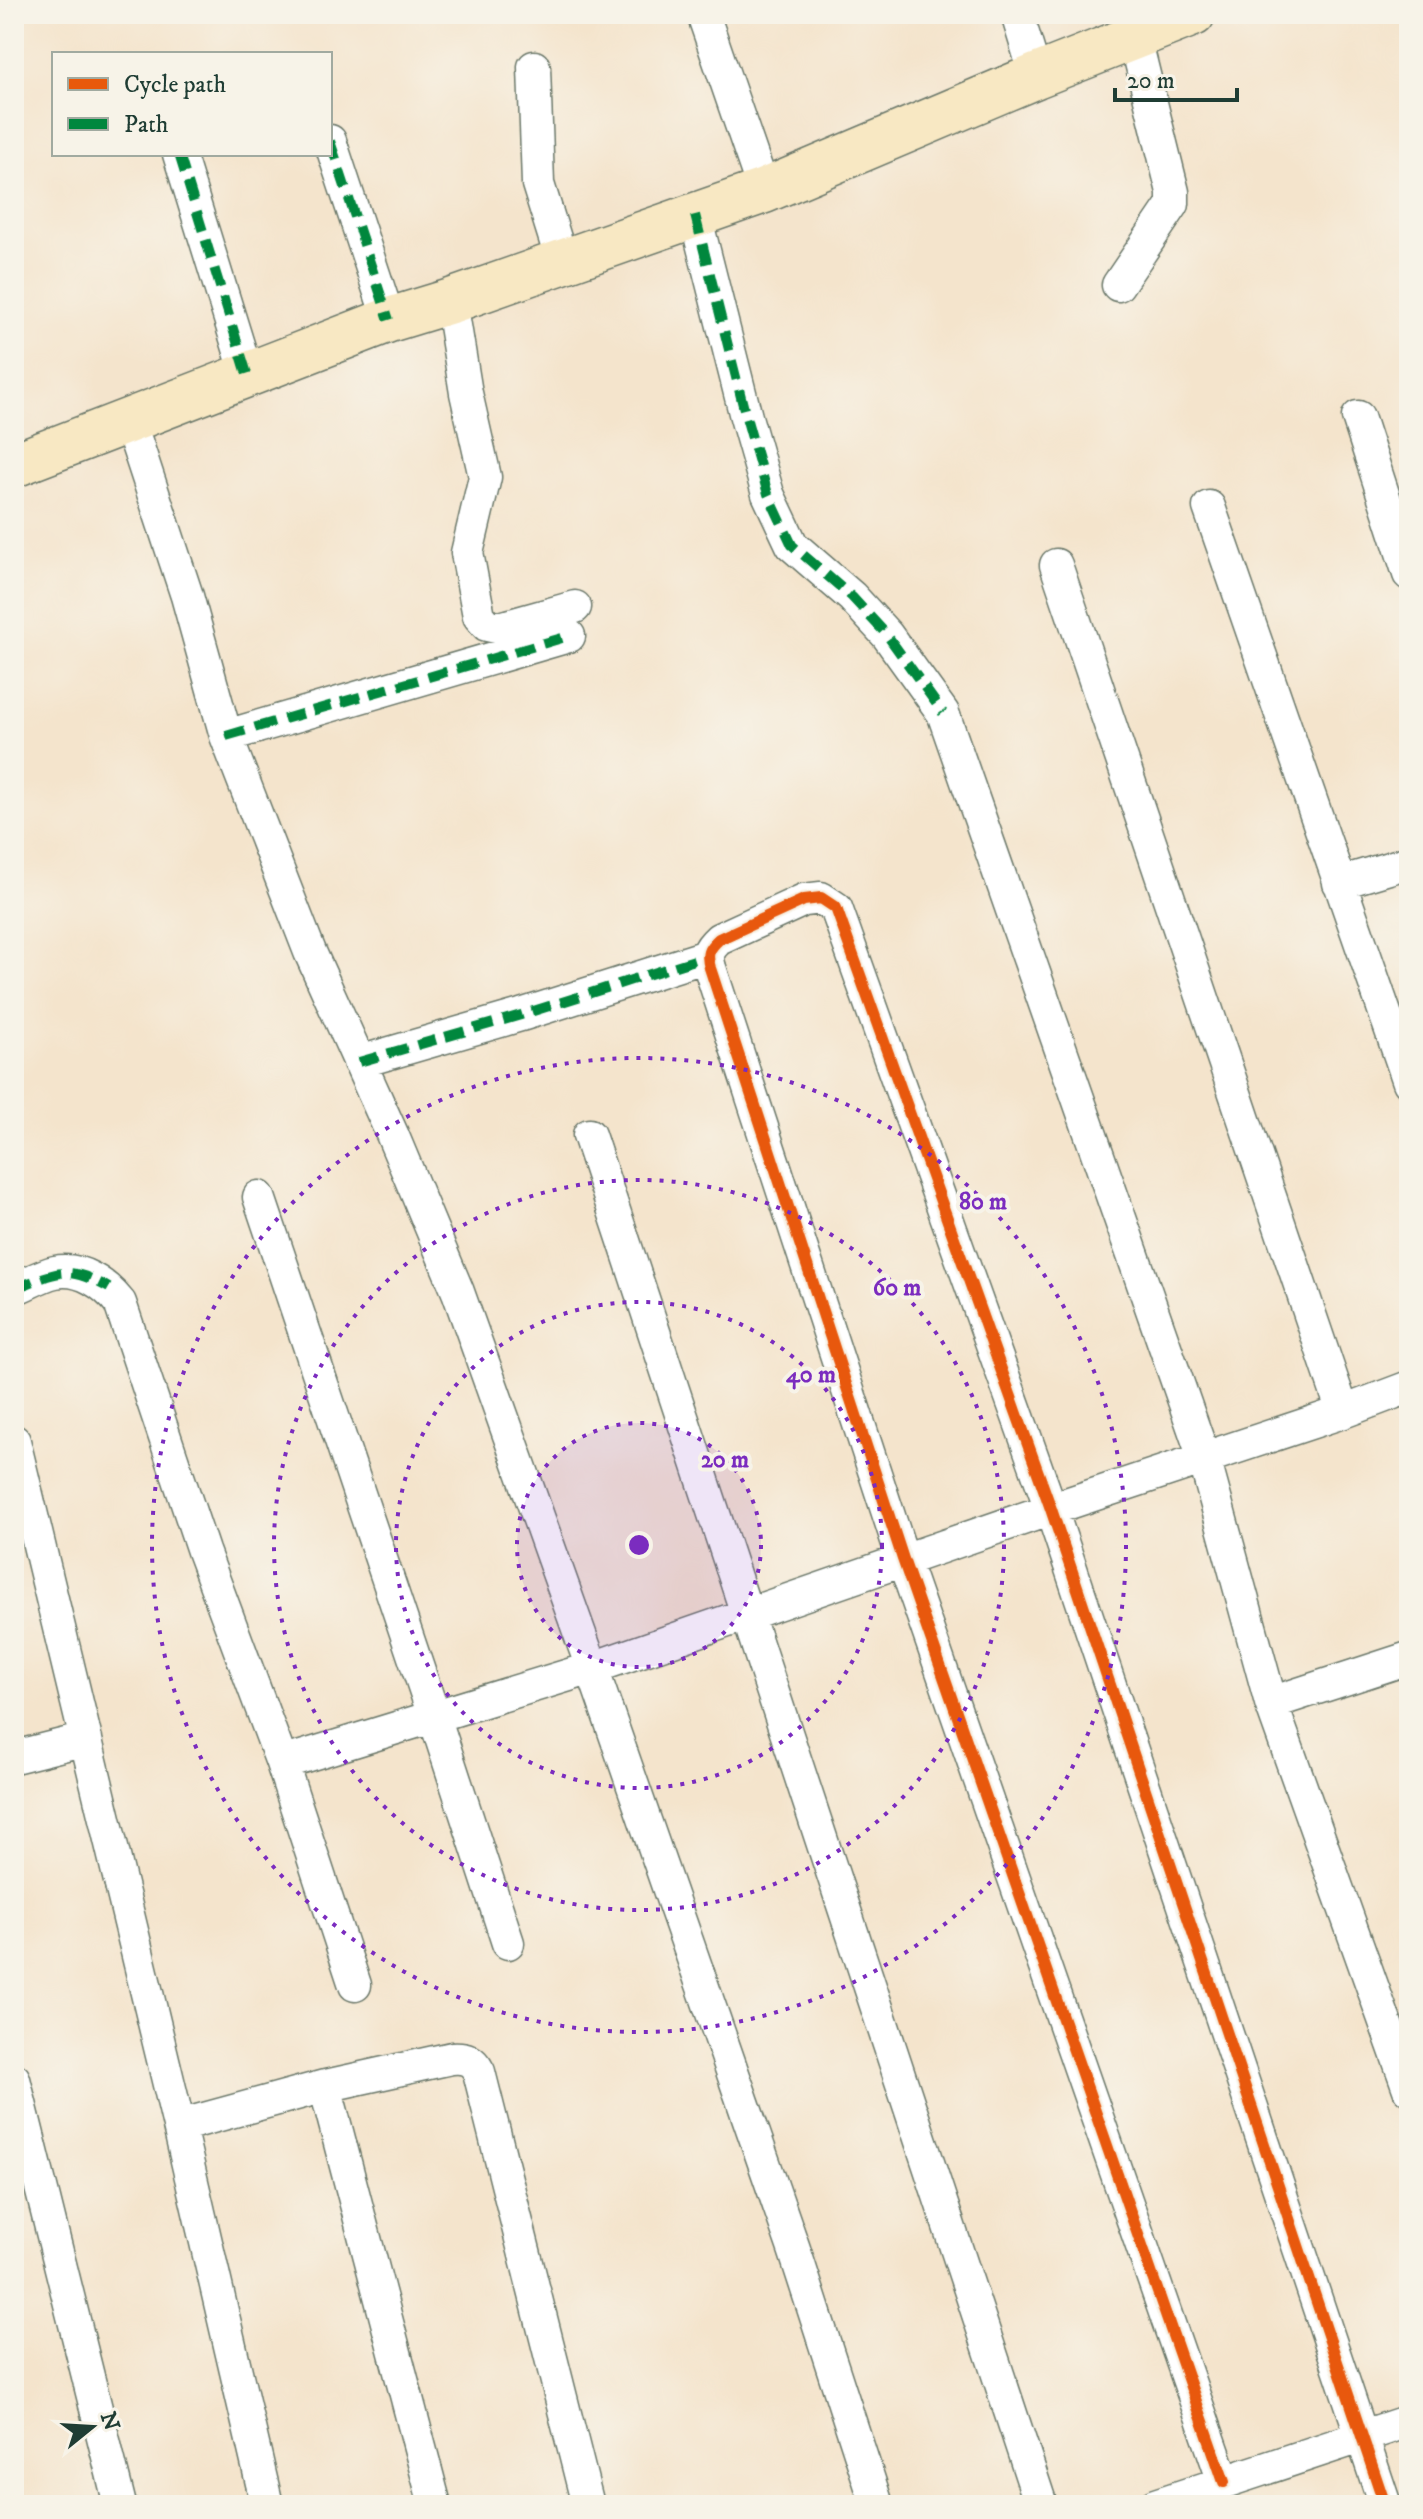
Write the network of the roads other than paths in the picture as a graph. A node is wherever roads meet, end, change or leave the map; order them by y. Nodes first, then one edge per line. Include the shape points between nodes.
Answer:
1 (703, 14) edge
2 (1017, 14) edge
3 (1193, 14) edge
4 (1135, 38) junction
5 (534, 67) dead end
6 (1036, 76) junction
7 (332, 147) edge
8 (180, 156) edge
9 (764, 191) junction
10 (695, 215) junction
11 (562, 261) junction
12 (1118, 285) dead end
13 (451, 301) junction
14 (389, 320) junction
15 (247, 374) junction
16 (1358, 417) dead end
17 (129, 420) junction
18 (14, 465) edge
19 (1209, 507) dead end
20 (1056, 565) dead end
21 (1409, 574) edge
22 (226, 736) junction
23 (1409, 862) edge
24 (1339, 883) junction
25 (707, 956) junction
26 (1399, 1026) edge
27 (359, 1062) junction
28 (1409, 1082) edge
29 (589, 1135) dead end
30 (259, 1197) dead end
31 (14, 1289) edge
32 (1409, 1387) edge
33 (1343, 1412) junction
34 (14, 1441) edge
35 (1204, 1458) junction
36 (1051, 1509) junction
37 (903, 1559) junction
38 (748, 1613) junction
39 (1409, 1658) edge
40 (592, 1668) junction
41 (1271, 1703) junction
42 (434, 1716) junction
43 (86, 1739) junction
44 (14, 1757) edge
45 (282, 1763) junction
46 (508, 1943) dead end
47 (355, 1985) dead end
48 (14, 2079) edge
49 (325, 2086) junction
50 (1409, 2089) edge
51 (179, 2126) junction
52 (1409, 2421) edge
53 (1363, 2437) junction
54 (1224, 2482) junction
55 (259, 2503) edge
56 (120, 2505) edge
57 (435, 2505) edge
58 (588, 2505) edge
59 (877, 2505) edge
60 (1041, 2505) edge
61 (1155, 2505) edge
62 (1385, 2505) edge

1 - 9 street
2 - 6 street
3 - 4 street
4 - 6 street
4 - 12 street via 1173,204
5 - 11 street via 538,184
6 - 9 street
7 - 14 street
8 - 15 street
9 - 10 street
10 - 11 street
10 - 35 street via 768,494 792,545 887,635 943,713
11 - 13 street
13 - 14 street
13 - 22 street via 485,477 467,553 479,616 500,628 572,621
14 - 15 street
15 - 17 street
16 - 21 street
17 - 18 street
17 - 22 street
19 - 24 street
20 - 33 street
22 - 27 street
23 - 24 street
24 - 26 street
25 - 27 street
25 - 36 street via 719,939 804,900 821,898 836,908
25 - 37 street
26 - 28 street
27 - 40 street via 458,1292
29 - 38 street
30 - 42 street
31 - 45 street via 55,1272 77,1272 109,1288 120,1303 203,1551
32 - 33 street
33 - 35 street
34 - 43 street
35 - 36 street
35 - 41 street
36 - 37 street
36 - 53 street
37 - 38 street
37 - 54 street
38 - 40 street
38 - 60 street
39 - 41 street
40 - 42 street
40 - 59 street
41 - 50 street
42 - 45 street
42 - 46 street
43 - 44 street
43 - 51 street
45 - 47 street
48 - 56 street
49 - 51 street
49 - 57 street
49 - 58 street via 452,2058 475,2064
51 - 55 street
52 - 53 street
53 - 54 street
53 - 62 street
54 - 61 street

